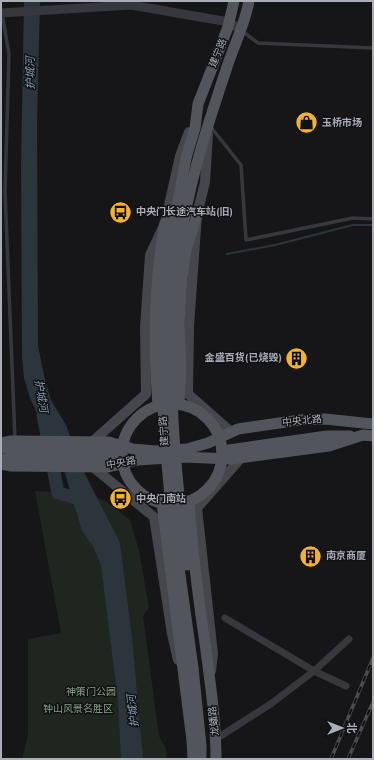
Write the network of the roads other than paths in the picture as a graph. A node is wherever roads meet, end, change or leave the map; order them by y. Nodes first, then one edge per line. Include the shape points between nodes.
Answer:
1 (234, 1) edge
2 (249, 1) edge
3 (2, 13) edge
4 (229, 22) junction
5 (241, 30) junction
6 (373, 48) edge
7 (209, 124) junction
8 (197, 215) junction
9 (373, 219) edge
10 (174, 224) junction
11 (179, 404) junction
12 (158, 406) junction
13 (368, 424) edge
14 (230, 431) junction
15 (368, 436) edge
16 (219, 438) junction
17 (15, 441) junction
18 (92, 442) junction
19 (1, 443) edge
20 (1, 448) edge
21 (222, 451) junction
22 (33, 454) junction
23 (122, 454) junction
24 (241, 458) junction
25 (1, 460) edge
26 (1, 464) edge
27 (93, 467) junction
28 (189, 500) junction
29 (162, 503) junction
30 (225, 618) dead end
31 (349, 640) dead end
32 (314, 671) junction
33 (210, 683) junction
34 (346, 686) dead end
35 (185, 690) junction
36 (209, 748) edge
37 (193, 759) edge
38 (201, 759) edge
39 (216, 759) edge

1 - 4 main road, 建宁路
2 - 5 main road, 建宁路
3 - 4 street via 131,4
3 - 17 lane via 9,54 5,191
4 - 5 street
4 - 10 main road, 建宁路 via 198,104
5 - 6 lane via 258,43
5 - 7 main road, 建宁路
7 - 8 main road via 205,182
7 - 9 lane via 241,165 246,240 353,218
7 - 10 main road, 建宁路
8 - 11 main road via 185,254 179,324
8 - 14 main road via 189,326 188,394
10 - 12 main road via 159,255 155,334
10 - 18 main road via 150,256 145,327 146,394
10 - 36 main road, 建宁路, bridge via 165,287 161,383 171,508 193,668
11 - 12 main road, bridge
11 - 16 main road, bridge via 204,415
12 - 23 main road, bridge via 144,412 133,422 125,435
13 - 14 main road, 中央北路 via 325,419 260,425
13 - 16 main road
14 - 18 main road, 中央路 via 208,443 187,449 143,450 109,442
15 - 21 main road via 297,440
15 - 24 main road via 329,446
16 - 21 main road, bridge
17 - 19 main road, 中央路
17 - 22 main road, 中央路
18 - 22 main road, 中央路 via 72,441
20 - 22 main road
21 - 28 main road, bridge via 214,481 203,493
22 - 23 main road
22 - 25 main road
22 - 26 main road, 中央路
22 - 27 main road, 中央路 via 73,466
23 - 29 main road, bridge via 126,474 135,487 147,497
24 - 27 main road, 中央路 via 183,457
24 - 33 main road via 197,508 213,654
27 - 35 main road via 154,516 172,634
28 - 29 main road, bridge via 176,504
28 - 33 main road, 龙蟠路 via 193,557
29 - 35 main road
30 - 32 street
31 - 32 street
32 - 34 street
32 - 36 street
33 - 36 main road, 龙蟠路
35 - 37 main road
36 - 38 main road, 建宁路
36 - 39 main road, 龙蟠路

